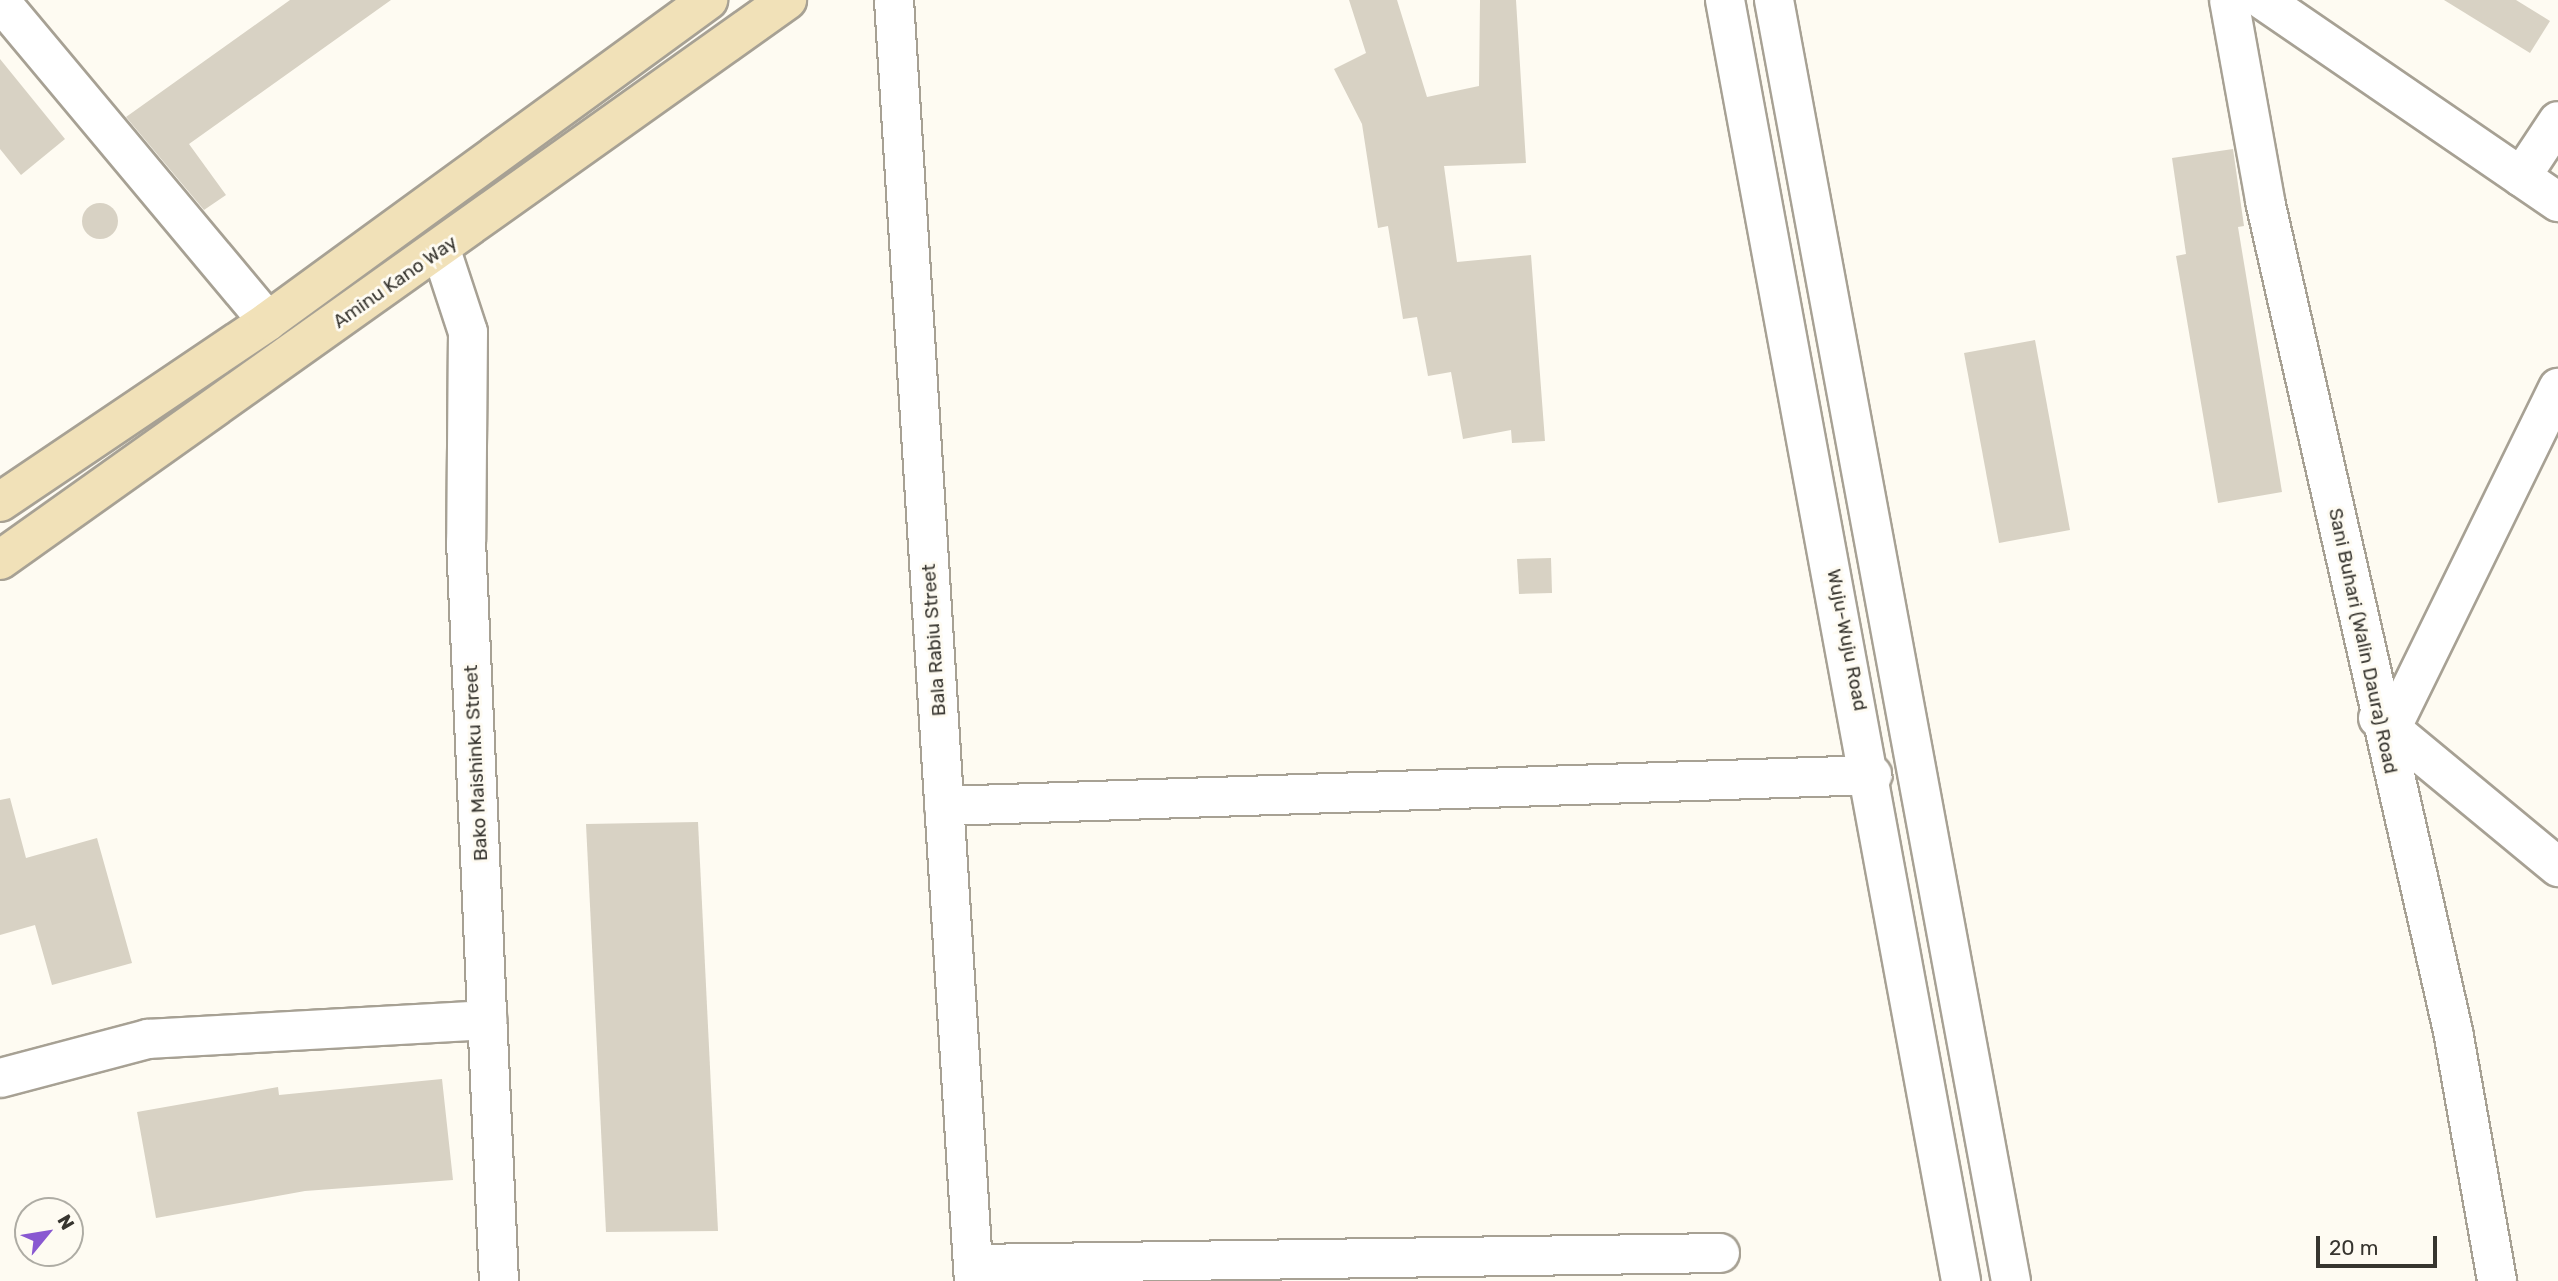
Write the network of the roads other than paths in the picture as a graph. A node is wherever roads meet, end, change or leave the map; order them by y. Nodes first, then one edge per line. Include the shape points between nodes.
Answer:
1 (708, 0) edge
2 (787, 0) edge
3 (894, 0) edge
4 (1725, 0) edge
5 (1774, 0) edge
6 (2229, 0) edge
7 (2263, 0) edge
8 (0, 1) edge
9 (2558, 121) edge
10 (2521, 177) junction
11 (2558, 201) edge
12 (441, 250) junction
13 (268, 321) junction
14 (176, 383) junction
15 (2558, 388) edge
16 (200, 419) junction
17 (0, 502) edge
18 (0, 560) edge
19 (2385, 723) junction
20 (1872, 775) junction
21 (944, 806) junction
22 (2558, 867) edge
23 (487, 1020) junction
24 (0, 1078) edge
25 (1720, 1253) dead end
26 (973, 1273) edge
27 (499, 1281) edge
28 (1961, 1281) edge
29 (2011, 1281) edge
30 (2497, 1281) edge

1 - 13 main road
2 - 12 main road, Aminu Kano Way
3 - 21 street, Bala Rabiu Street
4 - 20 street, Wuju-Wuju Road
5 - 29 street
6 - 19 street, Sani Buhari (Walin Daura) Road via 2265,201
7 - 10 street
8 - 13 street
9 - 10 street
10 - 11 street
12 - 16 main road, Aminu Kano Way
12 - 23 street, Bako Maishinku Street via 468,332 466,541
13 - 14 main road
14 - 16 main road
14 - 17 main road
15 - 19 street
16 - 18 main road, Aminu Kano Way
19 - 22 street
19 - 30 street, Sani Buhari (Walin Daura) Road via 2453,1031
20 - 21 street
20 - 28 street, Wuju-Wuju Road
21 - 26 street, Bala Rabiu Street
23 - 24 street via 148,1039
23 - 27 street, Bako Maishinku Street
25 - 26 street

